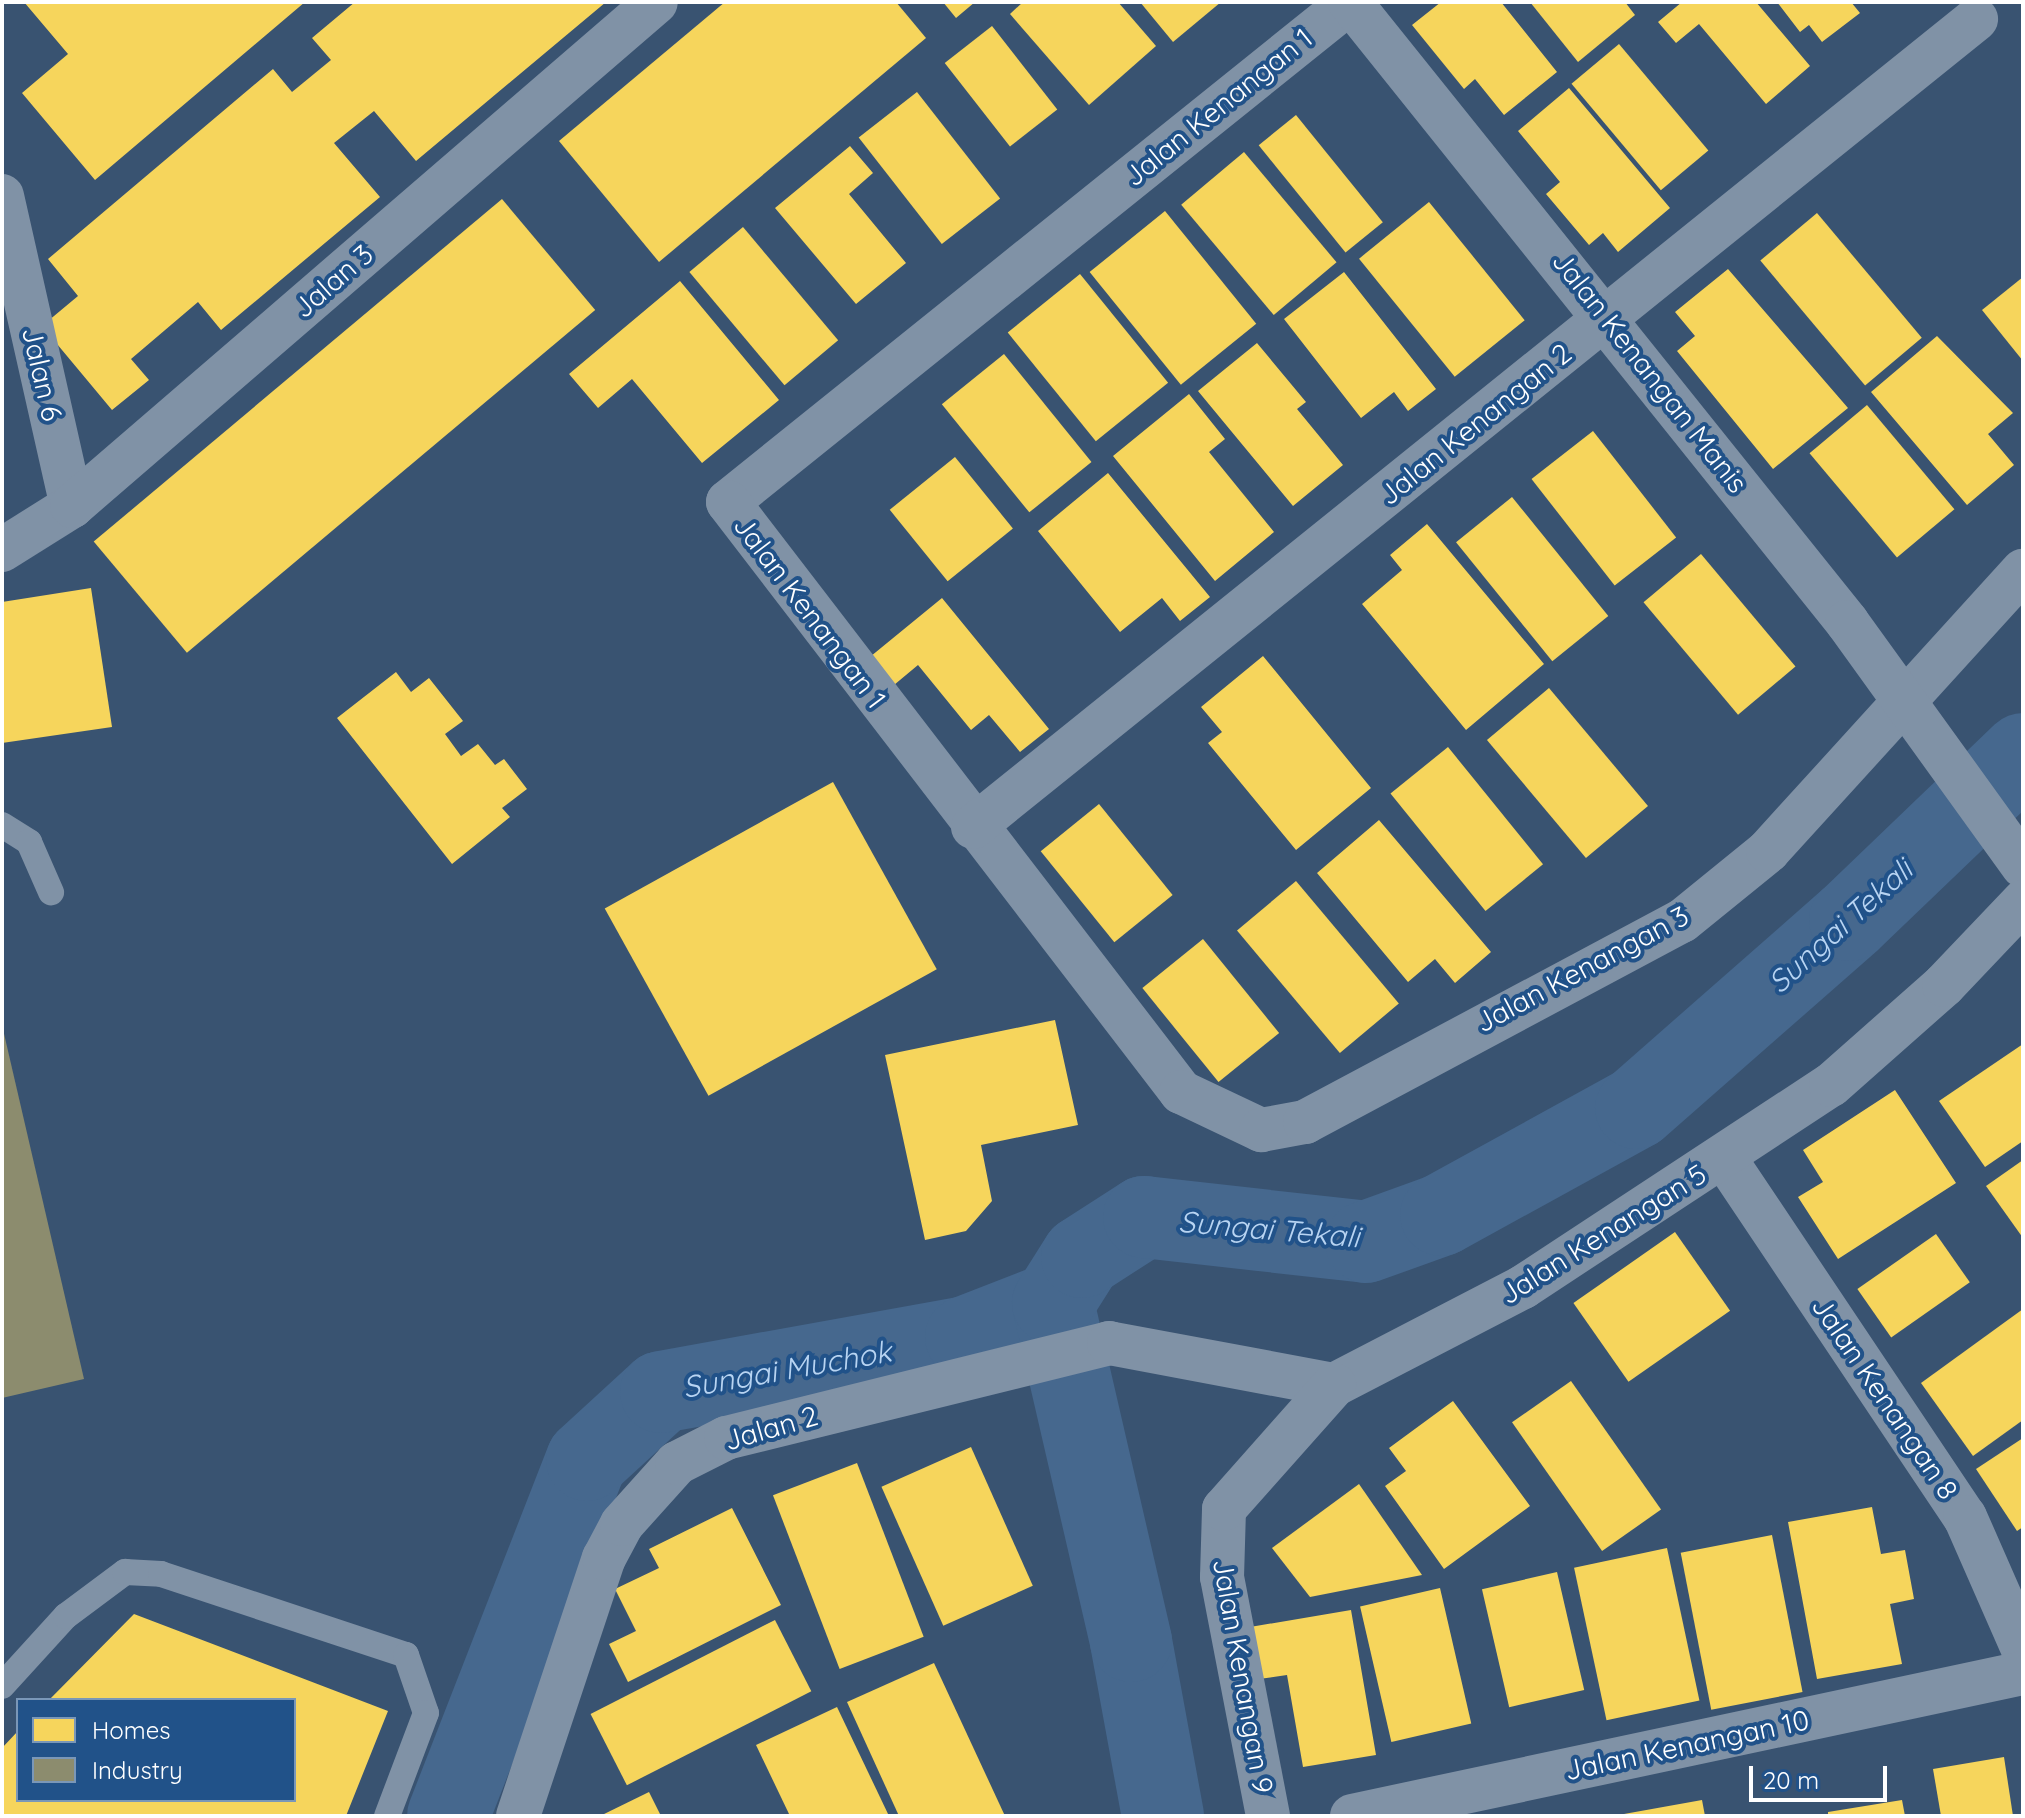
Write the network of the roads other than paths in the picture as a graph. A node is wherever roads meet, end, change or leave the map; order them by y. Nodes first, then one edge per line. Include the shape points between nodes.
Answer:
1 (656, 2) edge
2 (1350, 2) edge
3 (1976, 19) dead end
4 (2, 196) edge
5 (1608, 317) junction
6 (72, 506) junction
7 (2, 550) edge
8 (2023, 571) edge
9 (1902, 700) junction
10 (2, 825) edge
11 (973, 827) junction
12 (2023, 866) edge
13 (51, 892) dead end
14 (2023, 902) edge
15 (1261, 1130) joint
16 (1725, 1159) junction
17 (1334, 1385) junction
18 (2023, 1649) edge
19 (2023, 1673) edge
20 (2, 1686) edge
21 (387, 1816) edge
22 (518, 1816) edge
23 (1268, 1816) edge
24 (1352, 1816) edge

1 - 6 street, Jalan 3
2 - 5 street, Jalan Kenangan Manis
2 - 11 street, Jalan Kenangan 1 via 729,496 731,508
3 - 5 street, Jalan Kenangan 2
4 - 6 street, Jalan 6
5 - 9 street, Jalan Kenangan Manis
5 - 11 street, Jalan Kenangan 2
6 - 7 street, Jalan 3
8 - 9 street, Jalan Kenangan 3
9 - 12 street, Jalan Kenangan Manis
9 - 15 street, Jalan Kenangan 3 via 1768,851 1682,921 1305,1122
10 - 13 lane via 29,842
11 - 15 street, Jalan Kenangan 1 via 1181,1092
14 - 16 street, Jalan Kenangan 5 via 1944,985 1831,1085
16 - 17 street, Jalan Kenangan 5 via 1523,1287
16 - 18 street, Jalan Kenangan 8 via 1965,1517
17 - 22 street, Jalan 2 via 1109,1343 726,1438 677,1463 622,1524 604,1558
17 - 23 street, Jalan Kenangan 9 via 1224,1509 1222,1577
19 - 24 street, Jalan Kenangan 10
20 - 21 lane via 76,1608 125,1572 161,1574 406,1655 426,1713

